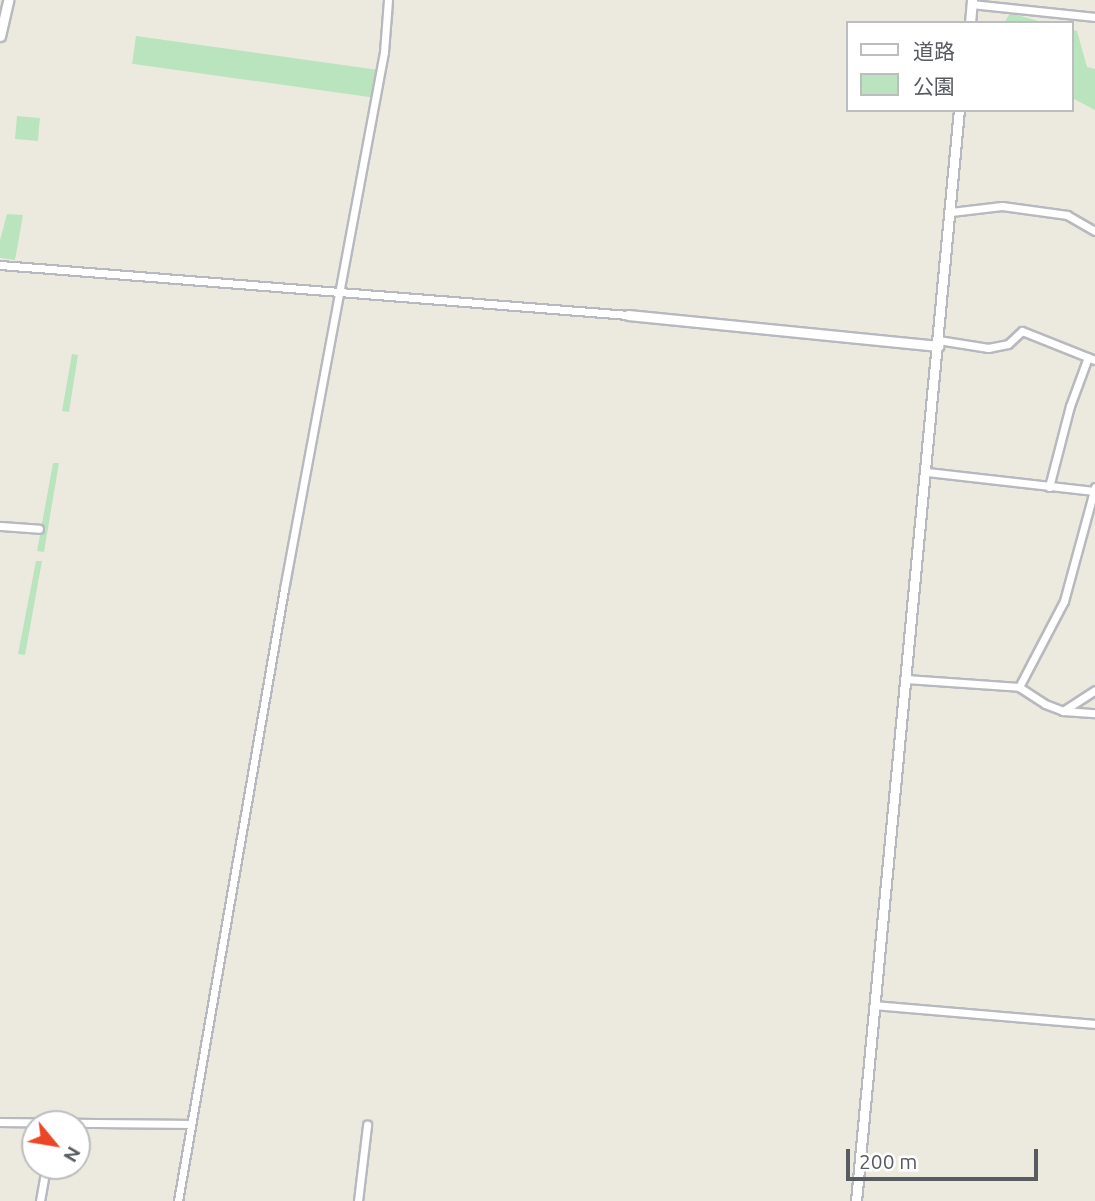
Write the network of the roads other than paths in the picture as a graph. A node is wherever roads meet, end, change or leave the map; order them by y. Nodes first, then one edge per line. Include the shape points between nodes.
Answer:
1 (8, 0) edge
2 (388, 0) edge
3 (972, 2) edge
4 (1095, 17) edge
5 (970, 21) edge
6 (0, 36) edge
7 (959, 112) edge
8 (951, 212) junction
9 (1095, 231) edge
10 (0, 265) edge
11 (339, 291) junction
12 (628, 315) joint
13 (938, 343) junction
14 (1091, 359) edge
15 (927, 472) junction
16 (1049, 487) junction
17 (1094, 490) edge
18 (0, 526) edge
19 (39, 529) dead end
20 (906, 678) junction
21 (1019, 687) junction
22 (1095, 690) edge
23 (1063, 710) junction
24 (1095, 713) edge
25 (874, 1005) junction
26 (1095, 1024) edge
27 (0, 1122) edge
28 (21, 1122) edge
29 (91, 1123) edge
30 (191, 1124) junction
31 (367, 1125) dead end
32 (44, 1180) edge
33 (40, 1201) edge
34 (178, 1201) edge
35 (358, 1201) edge
36 (856, 1201) edge

1 - 6 street
2 - 11 street via 384,52
3 - 4 street
3 - 5 street
7 - 8 street
8 - 9 street via 1002,206 1067,215
8 - 13 street
10 - 11 street
11 - 12 street
11 - 30 street
12 - 13 street
13 - 14 street via 988,348 1009,344 1022,331
13 - 15 street
14 - 16 street via 1070,406
15 - 16 street
15 - 20 street
16 - 17 street
17 - 21 street via 1064,601
18 - 19 street
20 - 21 street
20 - 25 street
21 - 23 street
22 - 23 street
23 - 24 street
25 - 26 street
25 - 36 street
27 - 28 street
29 - 30 street
30 - 34 street
31 - 35 street
32 - 33 street

